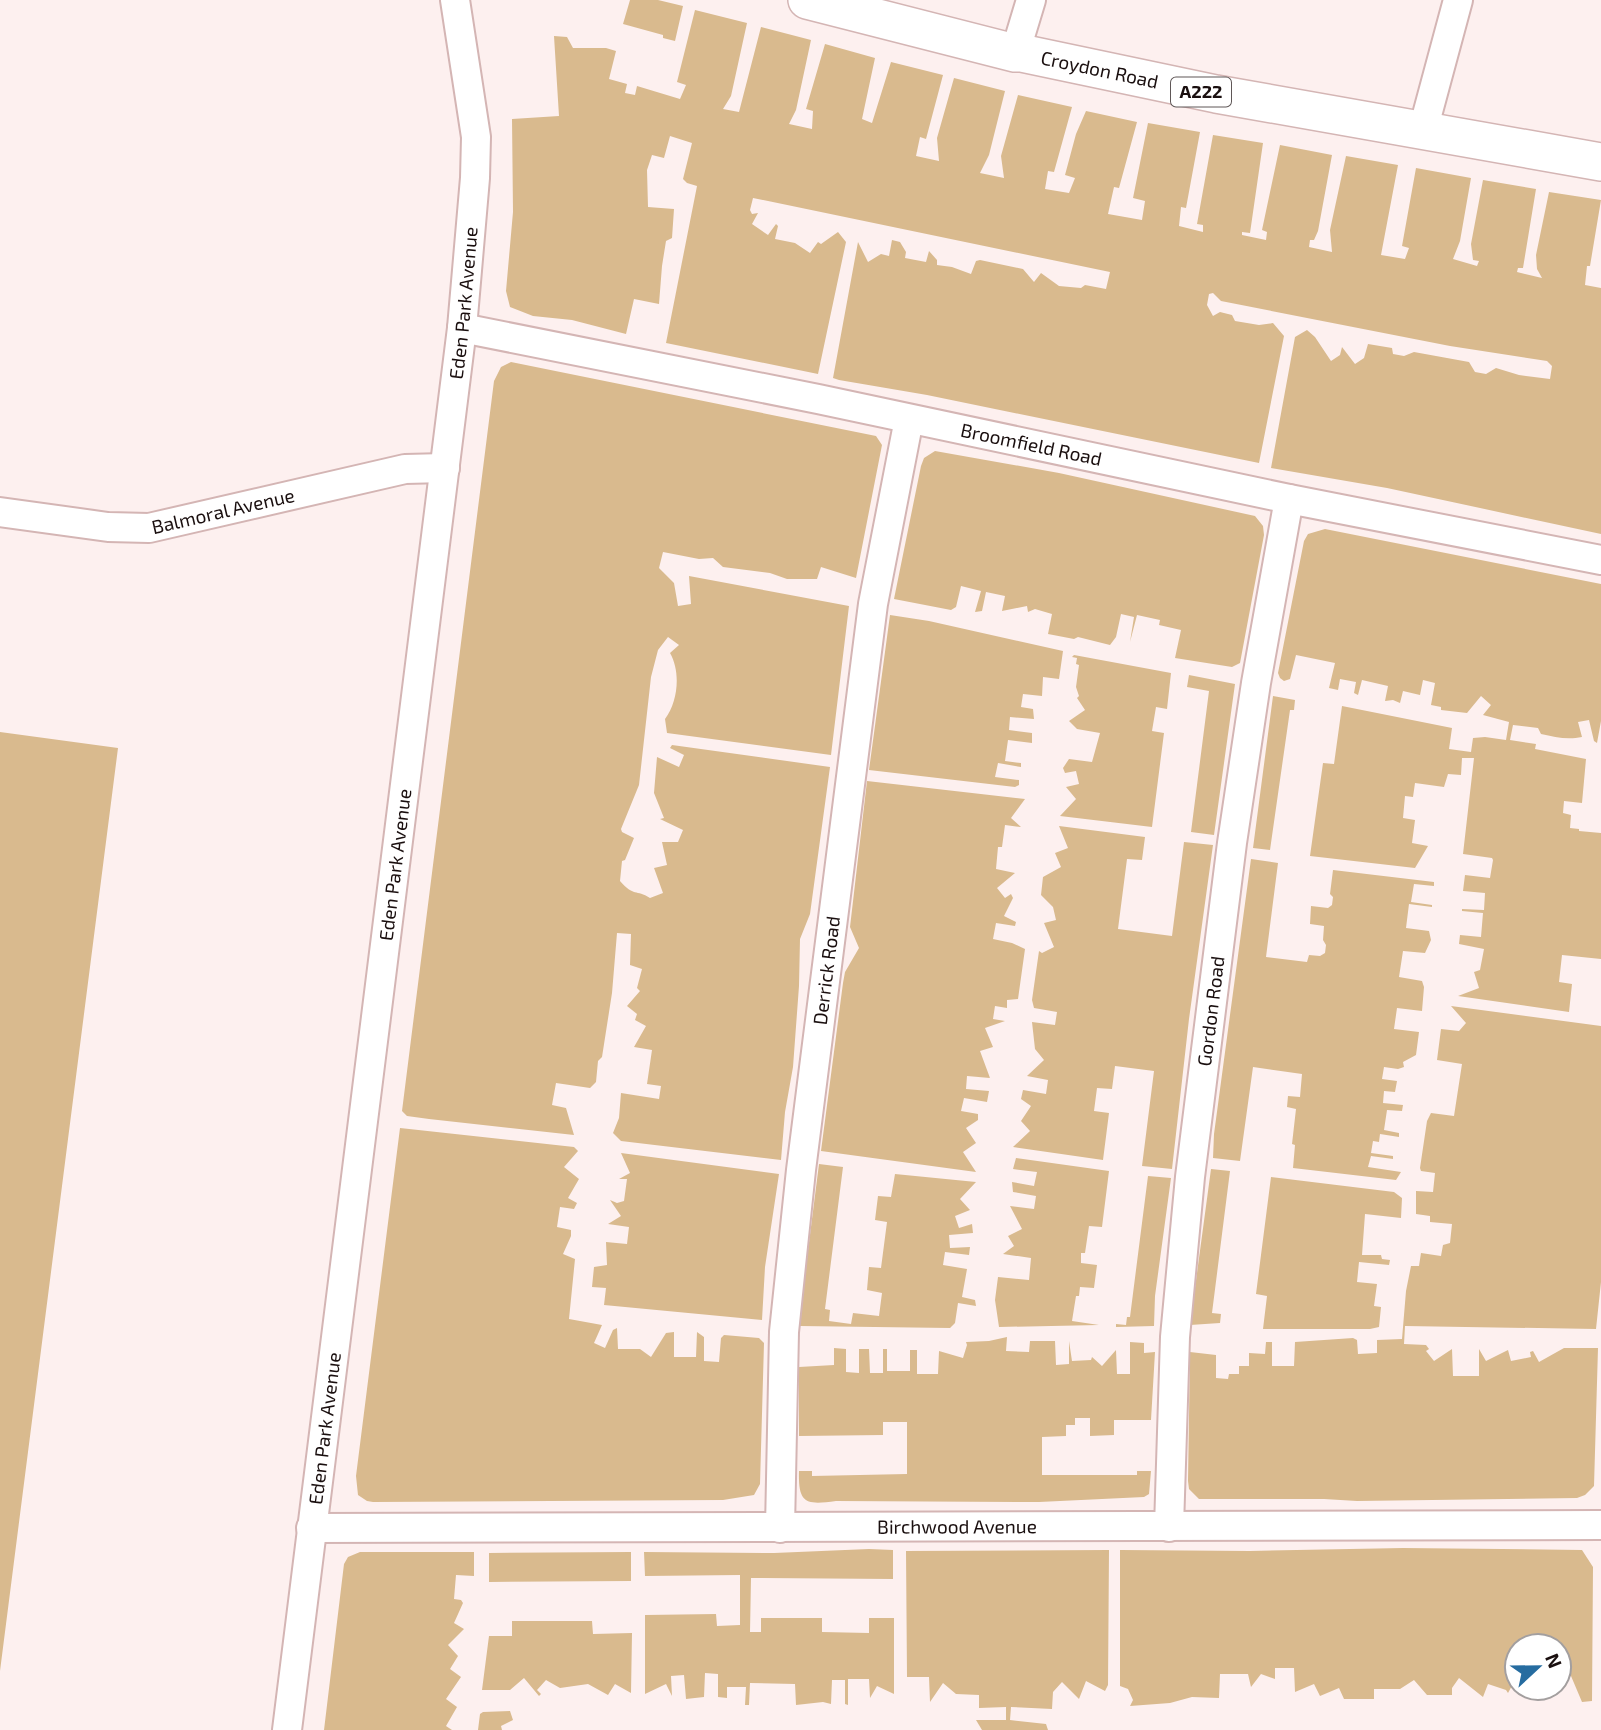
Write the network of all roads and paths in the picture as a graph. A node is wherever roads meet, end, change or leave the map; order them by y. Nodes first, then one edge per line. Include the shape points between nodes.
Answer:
1 (455, 0) edge
2 (807, 0) edge
3 (1031, 0) edge
4 (1458, 0) edge
5 (1015, 53) junction
6 (1423, 130) junction
7 (1601, 162) edge
8 (462, 328) junction
9 (909, 419) junction
10 (445, 468) junction
11 (1289, 499) junction
12 (0, 512) edge
13 (1601, 560) edge
14 (1601, 1525) edge
15 (1168, 1527) junction
16 (311, 1528) junction
17 (780, 1528) junction
18 (286, 1730) edge

1 - 8 street, Eden Park Avenue via 476,137
2 - 5 main road, Croydon Road / A222
3 - 5 street
4 - 6 street
5 - 6 main road, Croydon Road / A222
6 - 7 main road, Croydon Road / A222
8 - 9 street, Broomfield Road
8 - 10 street, Eden Park Avenue
9 - 11 street, Broomfield Road
9 - 17 street, Derrick Road via 873,604 800,1184 783,1332
10 - 12 street, Balmoral Avenue via 405,469 149,528
10 - 16 street, Eden Park Avenue
11 - 13 street, Broomfield Road
11 - 15 street, Gordon Road via 1232,843 1190,1177 1175,1337
14 - 15 street, Birchwood Avenue
15 - 17 street, Birchwood Avenue
16 - 17 street, Birchwood Avenue
16 - 18 street, Eden Park Avenue

